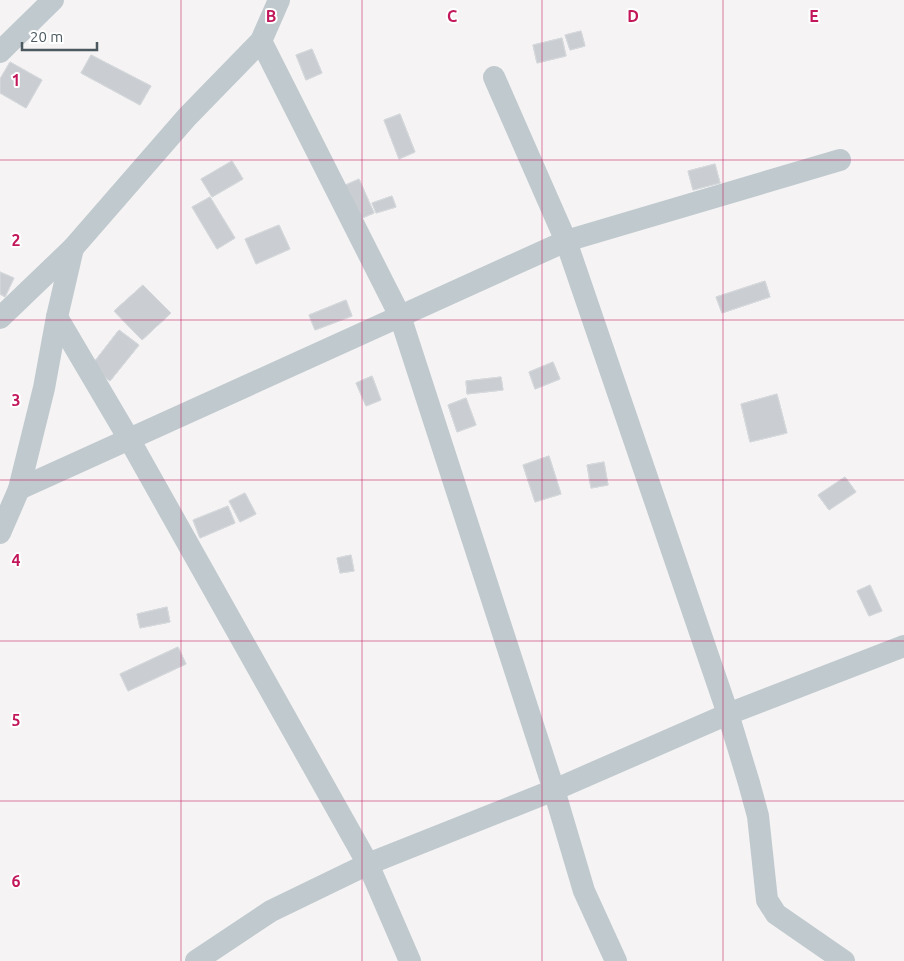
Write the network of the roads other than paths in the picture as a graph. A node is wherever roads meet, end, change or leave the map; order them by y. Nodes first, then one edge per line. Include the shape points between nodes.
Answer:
1 (53, 0) edge
2 (279, 0) edge
3 (261, 41) junction
4 (0, 52) edge
5 (494, 77) dead end
6 (840, 160) dead end
7 (566, 241) junction
8 (73, 248) junction
9 (400, 316) junction
10 (57, 317) junction
11 (0, 318) edge
12 (129, 440) junction
13 (19, 489) junction
14 (0, 533) edge
15 (904, 646) edge
16 (728, 714) junction
17 (554, 790) junction
18 (368, 864) junction
19 (196, 961) edge
20 (410, 961) edge
21 (616, 961) edge
22 (844, 961) edge

1 - 4 street
2 - 3 street
3 - 8 street via 188,117
3 - 9 street
5 - 7 street
6 - 7 street
7 - 9 street
7 - 16 street
8 - 10 street
8 - 11 street
9 - 12 street
9 - 17 street
10 - 12 street
10 - 13 street via 44,388
12 - 13 street
12 - 18 street
13 - 14 street
15 - 16 street
16 - 17 street
16 - 22 street via 758,816 767,900 776,914
17 - 18 street
17 - 21 street via 584,891
18 - 19 street via 271,911
18 - 20 street

